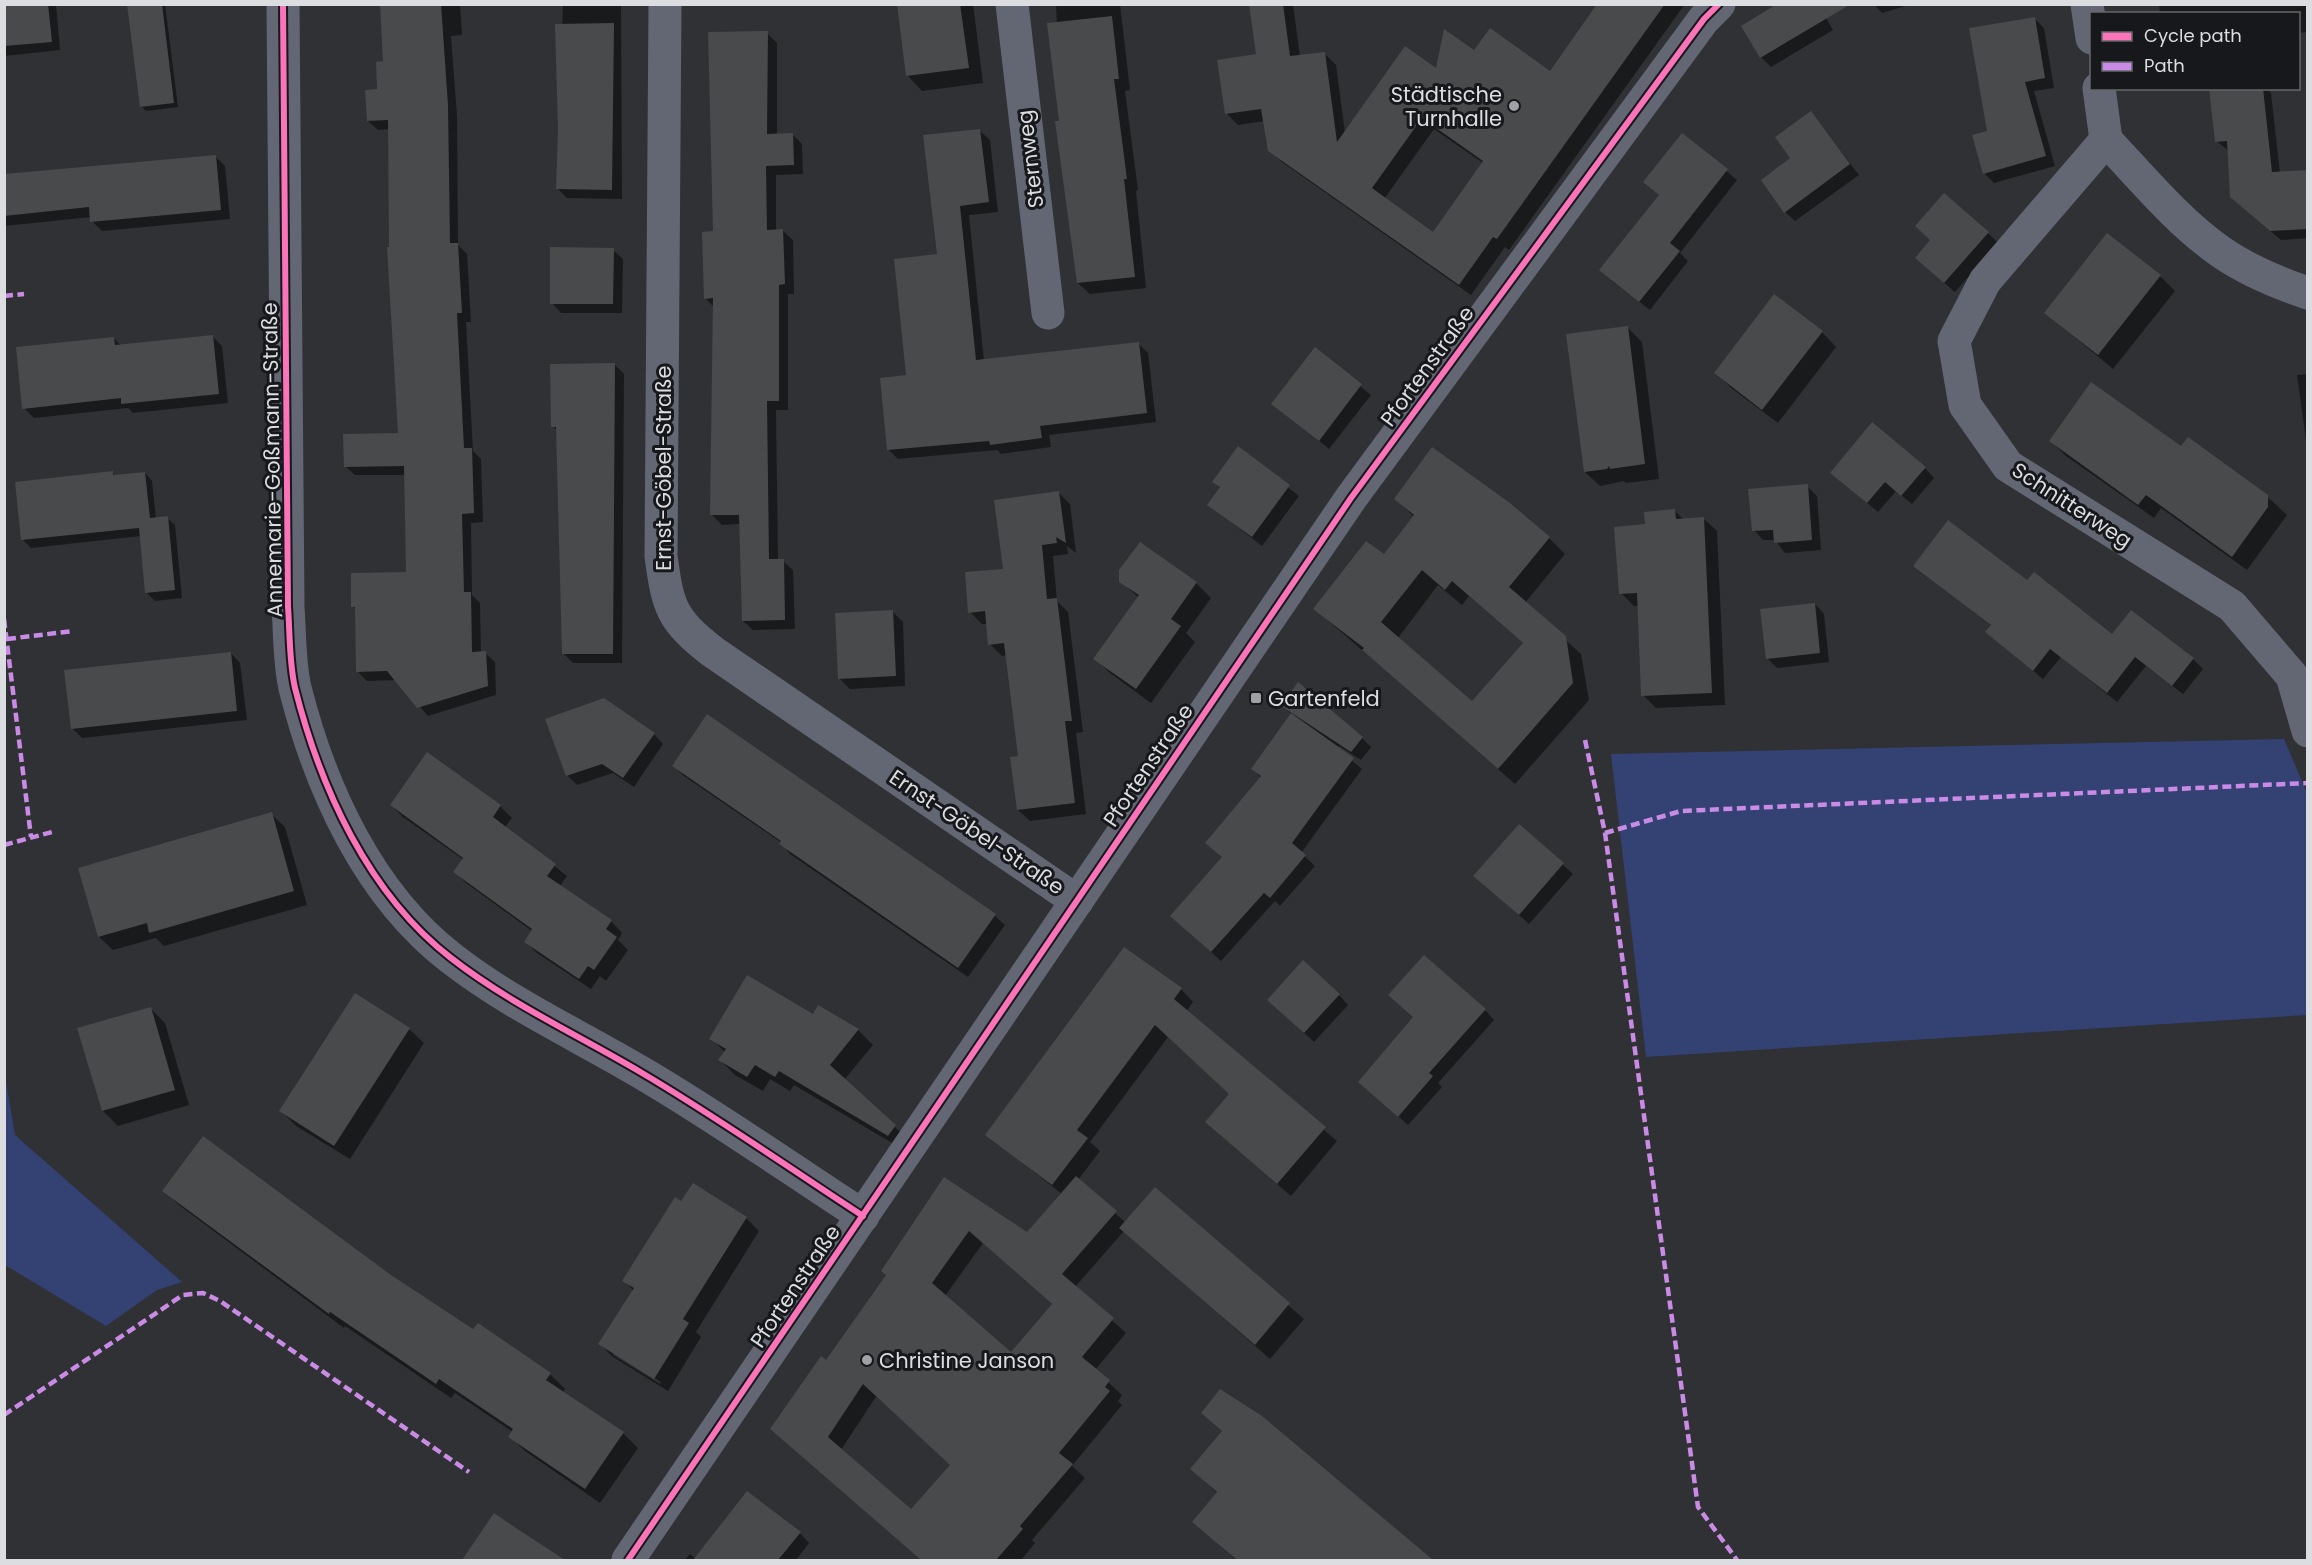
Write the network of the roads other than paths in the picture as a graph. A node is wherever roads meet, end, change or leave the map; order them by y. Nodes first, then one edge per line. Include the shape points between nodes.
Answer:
1 (283, 4) edge
2 (665, 4) edge
3 (1012, 4) edge
4 (1719, 4) edge
5 (2087, 4) edge
6 (2090, 30) edge
7 (2099, 90) edge
8 (2106, 140) junction
9 (2307, 293) edge
10 (1048, 313) dead end
11 (2307, 732) edge
12 (1077, 901) junction
13 (863, 1216) junction
14 (628, 1560) edge

1 - 13 street, Annemarie-Goßmann-Straße via 288,606 294,686 317,760 342,820 405,915 451,958 554,1026 649,1077
2 - 12 street, Ernst-Göbel-Straße via 661,556 673,613 684,630 713,652
3 - 10 street, Sternweg
4 - 12 street, Pfortenstraße via 1351,498
5 - 6 street
7 - 8 street
8 - 9 street via 2166,204 2221,252 2276,282
8 - 11 street, Schnitterweg via 1985,281 1954,341 1965,405 2008,466 2232,606 2292,676
12 - 13 street, Pfortenstraße
13 - 14 street, Pfortenstraße

